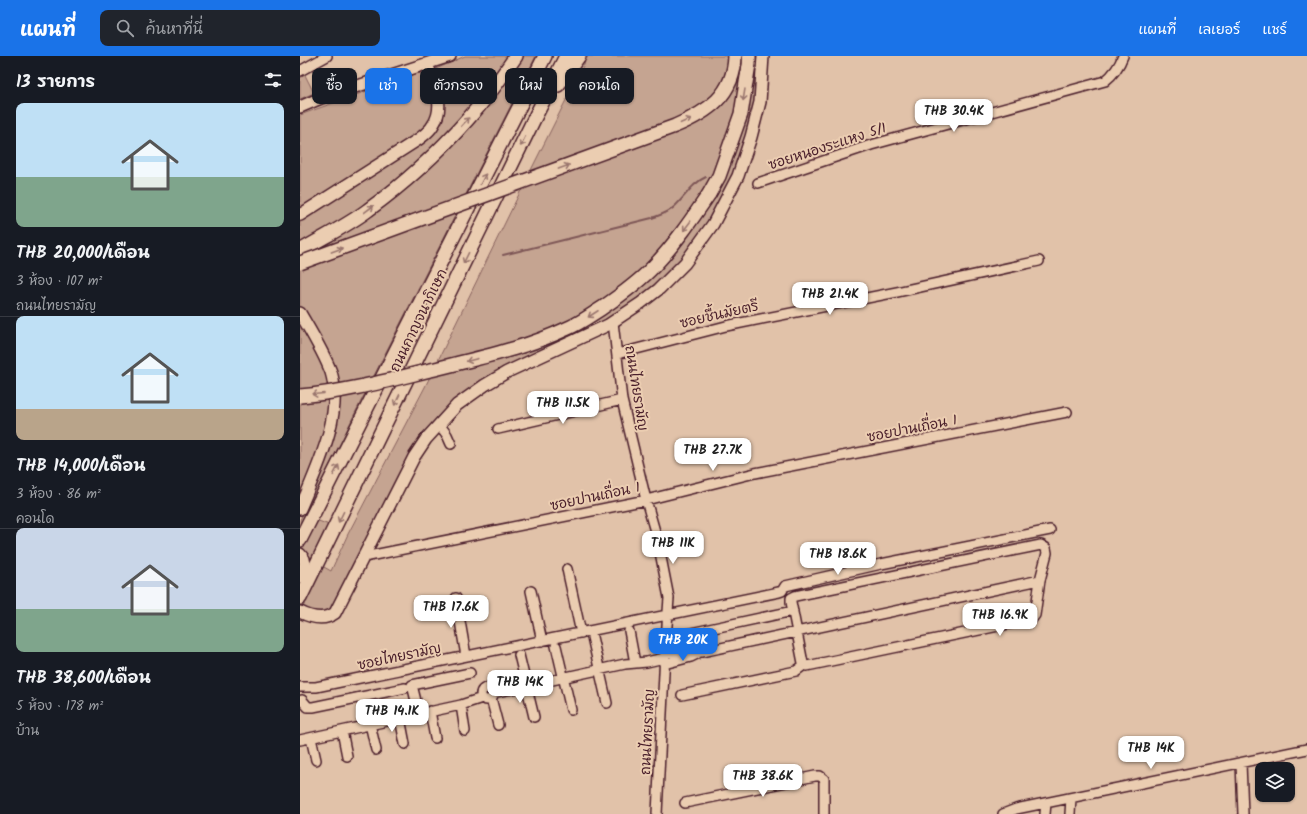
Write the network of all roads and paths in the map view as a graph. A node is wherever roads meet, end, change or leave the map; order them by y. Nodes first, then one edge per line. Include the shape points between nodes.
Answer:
1 (320, 56) edge
2 (327, 56) edge
3 (450, 56) edge
4 (516, 56) edge
5 (545, 56) edge
6 (566, 56) edge
7 (580, 56) edge
8 (735, 56) edge
9 (749, 56) edge
10 (763, 56) edge
11 (1123, 56) edge
12 (425, 60) edge
13 (300, 67) edge
14 (300, 71) edge
15 (301, 106) edge
16 (533, 121) junction
17 (758, 183) dead end
18 (300, 216) edge
19 (300, 251) edge
20 (1039, 261) dead end
21 (300, 263) edge
22 (300, 313) edge
23 (614, 322) junction
24 (617, 354) junction
25 (300, 396) edge
26 (622, 400) junction
27 (1067, 412) dead end
28 (439, 424) junction
29 (498, 429) dead end
30 (450, 444) dead end
31 (646, 500) junction
32 (300, 509) edge
33 (1050, 530) dead end
34 (300, 540) edge
35 (300, 554) edge
36 (364, 558) junction
37 (567, 569) dead end
38 (300, 577) edge
39 (1040, 580) junction
40 (531, 591) dead end
41 (300, 598) edge
42 (456, 598) dead end
43 (793, 611) junction
44 (300, 612) edge
45 (667, 616) junction
46 (629, 631) dead end
47 (797, 632) junction
48 (581, 633) junction
49 (686, 634) dead end
50 (592, 637) dead end
51 (542, 641) junction
52 (556, 646) dead end
53 (519, 655) dead end
54 (466, 656) junction
55 (664, 661) junction
56 (635, 663) junction
57 (804, 665) junction
58 (600, 670) junction
59 (470, 673) dead end
60 (563, 677) junction
61 (527, 686) junction
62 (300, 687) edge
63 (313, 687) junction
64 (405, 688) dead end
65 (682, 695) dead end
66 (489, 696) junction
67 (607, 703) dead end
68 (301, 704) edge
69 (461, 704) junction
70 (571, 710) dead end
71 (430, 711) junction
72 (419, 713) junction
73 (534, 717) dead end
74 (400, 718) junction
75 (370, 724) junction
76 (498, 725) dead end
77 (342, 731) junction
78 (465, 731) dead end
79 (311, 738) junction
80 (435, 738) dead end
81 (300, 740) edge
82 (405, 744) dead end
83 (376, 750) dead end
84 (1307, 750) edge
85 (347, 756) dead end
86 (316, 760) dead end
87 (1241, 763) junction
88 (1071, 798) junction
89 (1046, 803) junction
90 (684, 804) dead end
91 (657, 814) edge
92 (822, 814) edge
93 (1003, 814) edge
94 (1045, 814) edge
95 (1070, 814) edge
96 (1243, 814) edge

1 - 13 street
2 - 14 street
3 - 12 main road
19 -> 4 highway via 368,211 402,183 468,119
34 -> 5 highway, ถนนกาญจนาภิเษก
6 - 16 highway, ถนนกาญจนาภิเษก
7 - 16 highway
21 -> 8 highway, bridge via 694,118 714,104 728,86
9 -> 25 highway, bridge via 741,114 719,176 687,226 654,266 622,294 589,317 545,338 494,354 374,384
10 - 23 main road via 760,102 752,137 738,176 713,224 685,263 659,289
11 - 17 street, ซอยหนองระแหง 5/1 via 1114,74 1105,81 871,145
12 - 15 main road
12 - 18 main road via 437,88 439,104 434,125 419,139
16 -> 41 highway, ถนนกาญจนาภิเษก
20 - 24 street, ซอยชื้นมัยตรี via 726,326
22 - 32 main road via 325,357 334,384 335,396 331,426
23 - 24 street, ถนนไทยรามัญ
23 - 28 main road via 507,372 457,405
24 - 26 street, ถนนไทยรามัญ
26 - 29 street
26 - 31 street, ถนนไทยรามัญ
27 - 31 street, ซอยปานเถื่อน 1 via 755,473
28 - 30 street via 448,435
28 - 36 main road via 414,457
31 - 36 street, ซอยปานเถื่อน 1
31 - 45 street, ถนนไทยรามัญ via 658,542 669,598
33 - 45 street, ซอยไทยรามัญ via 785,586 779,592
35 - 38 main road via 306,564
36 - 44 main road via 335,613 329,618 318,618
37 - 48 street
39 - 43 street via 1047,553 1046,548 1041,545 794,596 791,598
39 - 47 street
39 - 57 street via 1035,615 1032,619
40 - 51 street
42 - 54 street
43 - 47 street
43 - 49 street
45 - 48 street, ซอยไทยรามัญ
45 - 55 street, ถนนไทยรามัญ
46 - 56 street
47 - 55 street
47 - 57 street
48 - 51 street, ซอยไทยรามัญ
50 - 58 street
51 - 54 street, ซอยไทยรามัญ
52 - 60 street
53 - 61 street
54 - 63 street, ซอยไทยรามัญ
55 - 56 street
55 - 91 street, ถนนไทยรามัญ
56 - 58 street
57 - 65 street via 796,671
58 - 60 street
58 - 67 street
59 - 72 street via 412,685
60 - 61 street
60 - 70 street
61 - 66 street
61 - 73 street
62 - 63 street, ซอยไทยรามัญ
63 - 68 street via 307,690
64 - 68 street via 313,707
66 - 69 street
66 - 76 street
69 - 71 street
69 - 78 street
71 - 72 street
71 - 80 street
72 - 74 street
74 - 75 street
74 - 82 street
75 - 77 street
75 - 83 street
77 - 79 street
77 - 85 street
79 - 81 street
79 - 86 street
84 - 87 street
87 - 88 street
87 - 96 street
88 - 89 street
88 - 95 street
89 - 93 street
89 - 94 street
90 - 92 street via 820,776 824,779

